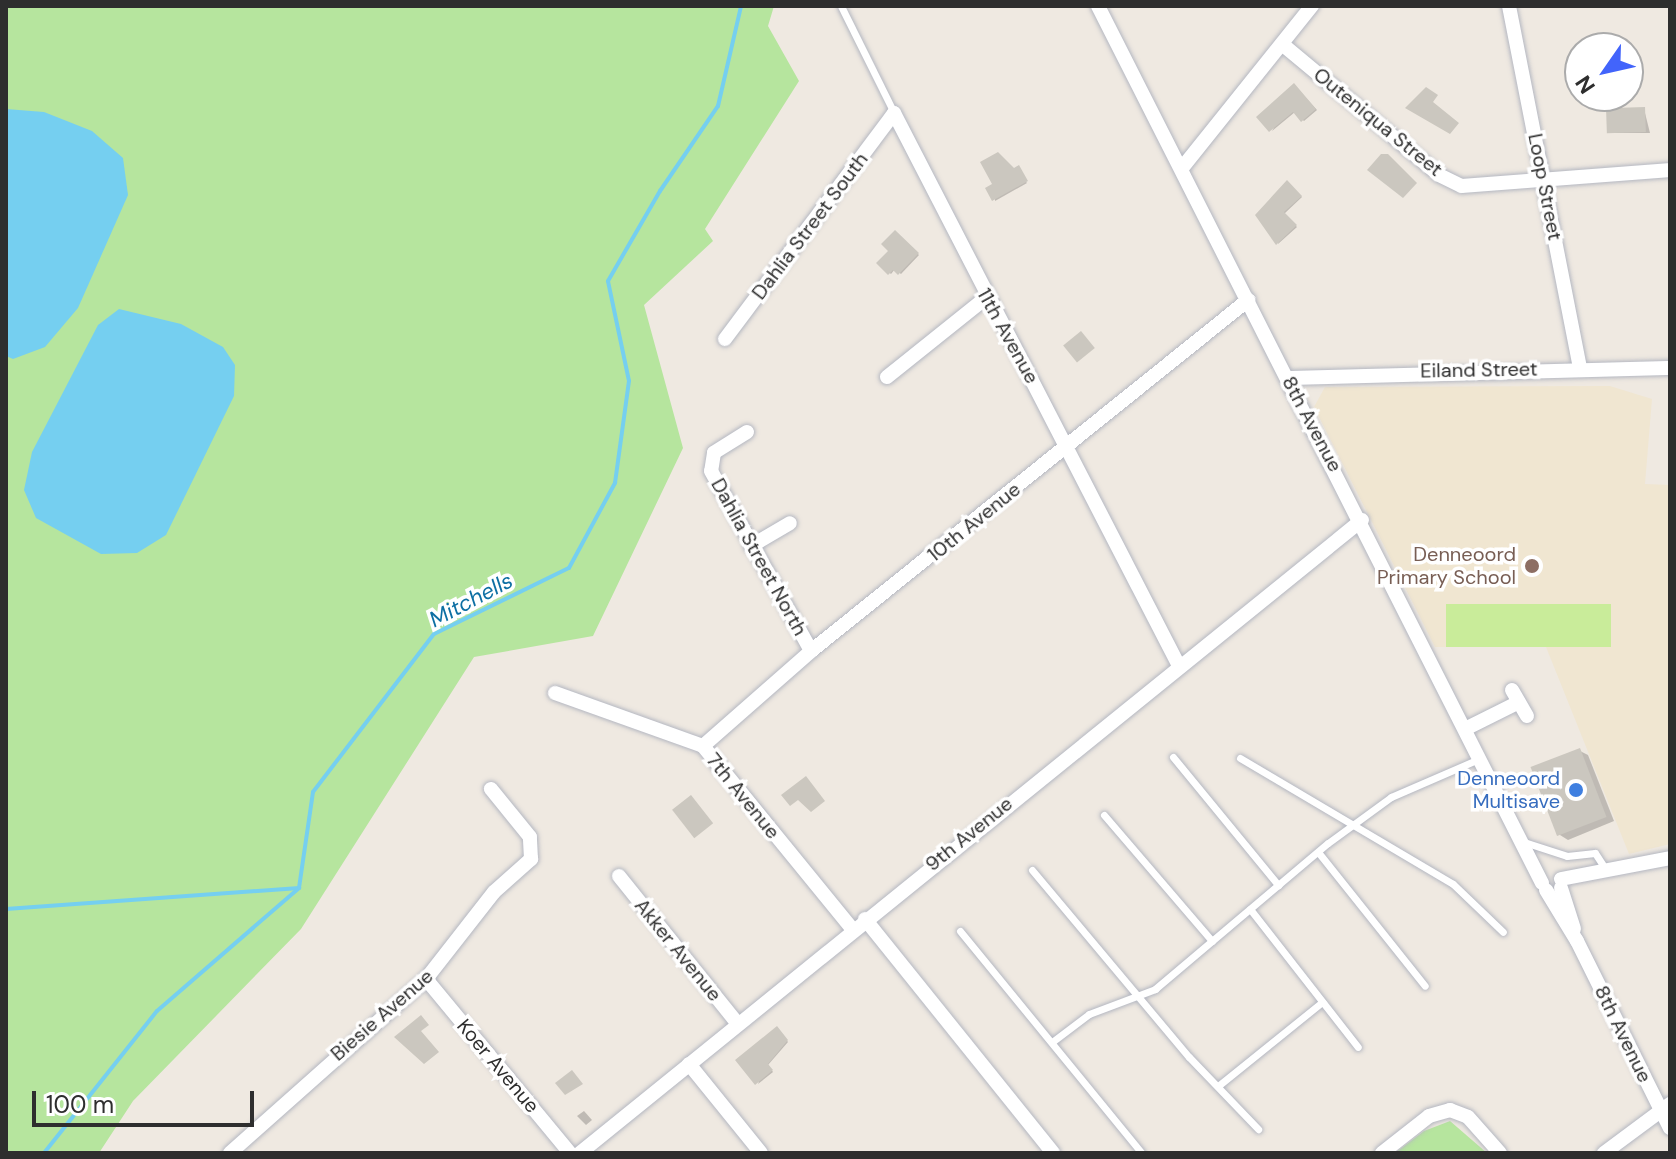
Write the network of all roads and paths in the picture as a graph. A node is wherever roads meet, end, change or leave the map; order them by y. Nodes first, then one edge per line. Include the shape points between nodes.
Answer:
1 (841, 6) edge
2 (1098, 6) edge
3 (1509, 6) edge
4 (1304, 10) edge
5 (1282, 44) junction
6 (894, 113) junction
7 (1182, 168) junction
8 (1670, 170) edge
9 (1544, 180) junction
10 (987, 297) junction
11 (1248, 300) junction
12 (725, 339) dead end
13 (1670, 368) edge
14 (1580, 369) junction
15 (887, 377) dead end
16 (1288, 378) junction
17 (747, 432) dead end
18 (1068, 445) junction
19 (1362, 520) junction
20 (790, 523) dead end
21 (751, 546) junction
22 (811, 651) junction
23 (1178, 664) junction
24 (555, 693) dead end
25 (1527, 716) dead end
26 (1465, 729) junction
27 (703, 746) junction
28 (1173, 757) dead end
29 (1240, 758) dead end
30 (1481, 758) junction
31 (491, 789) dead end
32 (1104, 815) dead end
33 (1353, 824) junction
34 (1524, 842) junction
35 (1318, 852) junction
36 (1670, 858) edge
37 (1032, 870) dead end
38 (1608, 873) junction
39 (619, 876) dead end
40 (1552, 883) junction
41 (1278, 885) junction
42 (1250, 909) junction
43 (865, 919) junction
44 (852, 929) junction
45 (960, 931) dead end
46 (1503, 932) dead end
47 (1212, 941) junction
48 (426, 979) junction
49 (1425, 986) dead end
50 (1140, 998) junction
51 (1322, 1002) junction
52 (738, 1024) junction
53 (1052, 1042) junction
54 (1358, 1047) dead end
55 (689, 1064) junction
56 (1218, 1086) junction
57 (1665, 1107) edge
58 (1670, 1128) edge
59 (1258, 1129) dead end
60 (230, 1153) edge
61 (570, 1153) edge
62 (580, 1153) edge
63 (761, 1153) edge
64 (1053, 1153) edge
65 (1142, 1153) edge
66 (1382, 1153) edge
67 (1500, 1153) edge
68 (1604, 1153) edge

1 - 6 lane, 11th Avenue
2 - 7 street, 8th Avenue
3 - 9 street, Loop Street
4 - 5 street
5 - 7 street
5 - 9 street, Outeniqua Street via 1457,184 1478,188
6 - 10 street, 11th Avenue
6 - 12 street, Dahlia Street South
7 - 11 street, 8th Avenue
8 - 9 street, Outeniqua Street
9 - 14 street, Loop Street
10 - 15 street
10 - 18 street, 11th Avenue
11 - 16 street, 8th Avenue
11 - 18 street, 10th Avenue
13 - 14 street, Eiland Street
14 - 16 street, Eiland Street
16 - 19 street, 8th Avenue
17 - 21 street, Dahlia Street North via 714,453 711,471
18 - 22 street, 10th Avenue
18 - 23 street, 11th Avenue
19 - 23 street, 9th Avenue
19 - 26 street, 8th Avenue
20 - 21 street
21 - 22 street, Dahlia Street North
22 - 27 street, 10th Avenue
23 - 43 street, 9th Avenue
24 - 27 street, 7th Avenue
25 - 26 street via 1516,696
26 - 30 street, 8th Avenue
27 - 44 street, 7th Avenue
28 - 41 lane
29 - 33 lane
30 - 33 lane via 1391,797
30 - 34 street, 8th Avenue
31 - 48 street, Biesie Avenue via 530,837 534,853 494,892
32 - 47 lane
33 - 35 lane
33 - 46 lane via 1467,893
34 - 38 lane via 1567,856 1595,853
34 - 40 street, 8th Avenue
35 - 41 lane
35 - 49 lane
36 - 38 street
37 - 50 lane
38 - 40 street
39 - 52 street, Akker Avenue
40 - 57 street, 8th Avenue
41 - 42 lane
42 - 47 lane
42 - 51 lane
43 - 44 street, 9th Avenue
43 - 64 street
44 - 52 street, 9th Avenue
45 - 53 lane
47 - 50 lane
48 - 60 street, Biesie Avenue
48 - 61 street, Koer Avenue
50 - 53 lane via 1089,1014
50 - 56 lane
51 - 54 lane
51 - 56 lane
52 - 55 street, 9th Avenue
53 - 65 lane
55 - 62 street, 9th Avenue
55 - 63 street
56 - 59 lane
57 - 58 street, 8th Avenue
57 - 68 street
66 - 67 street via 1429,1116 1450,1110 1468,1117

